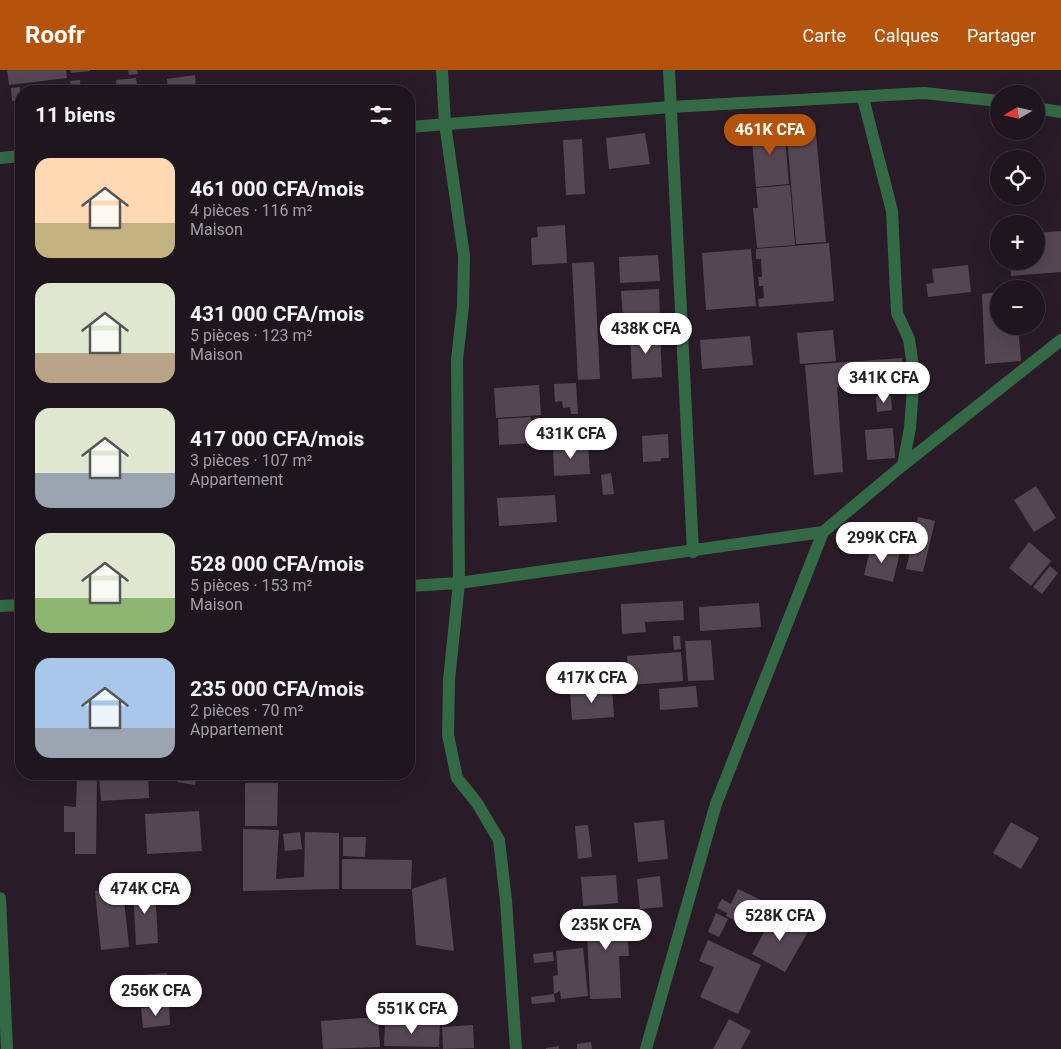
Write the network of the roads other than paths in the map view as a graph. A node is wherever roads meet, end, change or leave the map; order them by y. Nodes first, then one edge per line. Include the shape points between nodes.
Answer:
1 (442, 70) edge
2 (669, 70) edge
3 (862, 98) junction
4 (990, 100) edge
5 (671, 107) junction
6 (1045, 109) edge
7 (1061, 112) edge
8 (445, 124) junction
9 (415, 126) edge
10 (15, 157) edge
11 (0, 158) edge
12 (1061, 340) edge
13 (904, 465) junction
14 (823, 532) junction
15 (693, 552) junction
16 (459, 583) junction
17 (415, 586) edge
18 (15, 605) edge
19 (0, 606) edge
20 (0, 898) edge
21 (7, 1049) edge
22 (516, 1049) edge
23 (646, 1049) edge

1 - 8 street
2 - 5 street
3 - 4 street via 924,94
3 - 5 street
3 - 13 street via 892,211 897,313 909,339 914,374
5 - 8 street
5 - 15 street
6 - 7 street
8 - 9 street
8 - 16 street via 464,256 457,360
10 - 11 street
12 - 13 street
13 - 14 street
14 - 15 street
14 - 23 street via 716,804
15 - 16 street
16 - 17 street
16 - 22 street via 449,680 448,734 457,778 477,803 499,840
18 - 19 street
20 - 21 street

